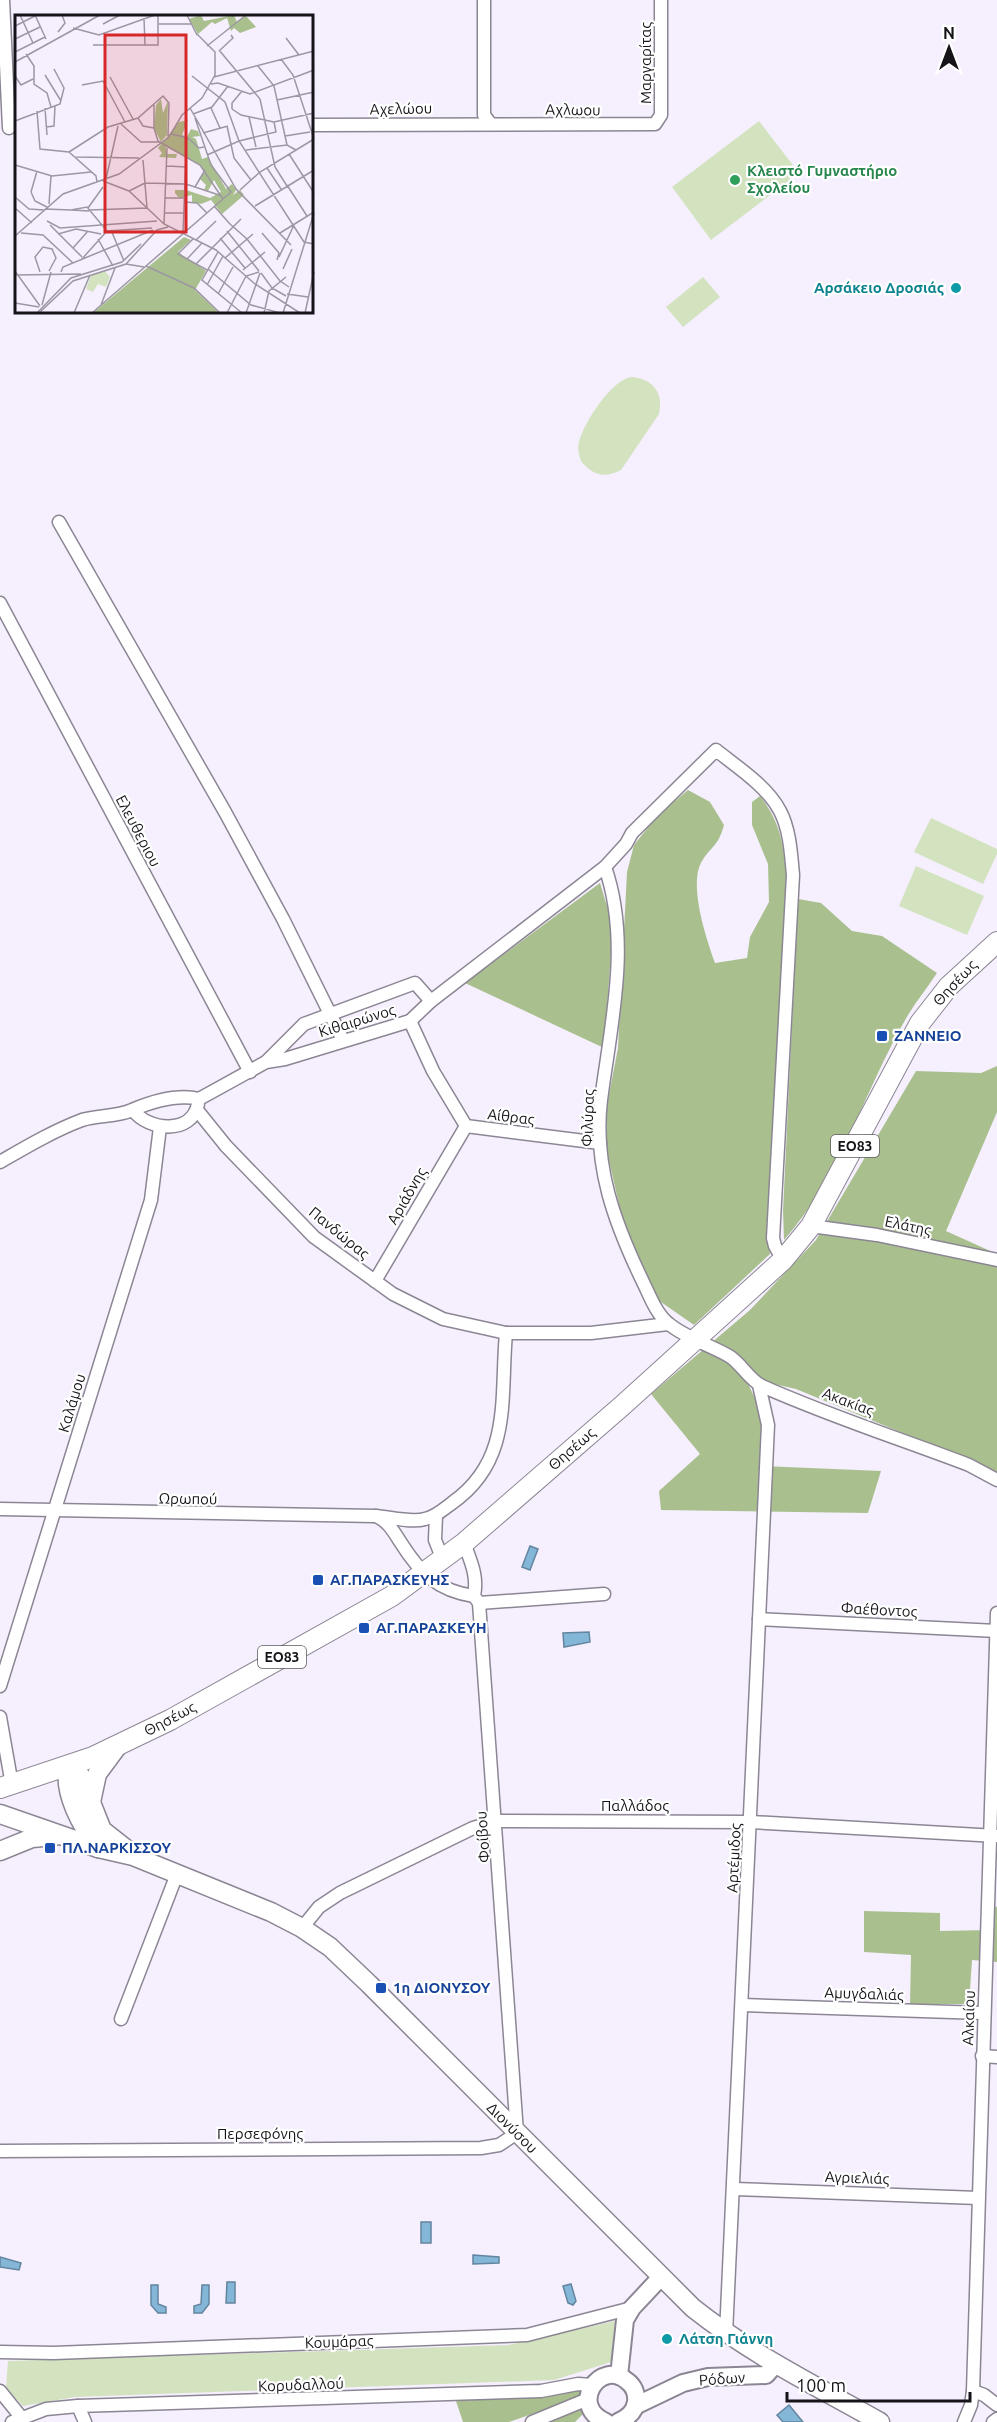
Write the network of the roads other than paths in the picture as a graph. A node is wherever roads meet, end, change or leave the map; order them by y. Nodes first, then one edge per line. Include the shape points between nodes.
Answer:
1 (3, 0) edge
2 (484, 0) edge
3 (661, 0) edge
4 (490, 123) junction
5 (655, 124) joint
6 (314, 125) edge
7 (9, 128) edge
8 (59, 522) dead end
9 (0, 603) edge
10 (605, 867) junction
11 (997, 942) edge
12 (431, 1001) junction
13 (329, 1014) junction
14 (410, 1021) junction
15 (342, 1040) junction
16 (266, 1062) junction
17 (250, 1072) junction
18 (198, 1104) junction
19 (132, 1110) junction
20 (466, 1126) junction
21 (160, 1127) junction
22 (600, 1143) junction
23 (0, 1162) edge
24 (811, 1226) junction
25 (783, 1260) junction
26 (997, 1260) edge
27 (375, 1281) junction
28 (668, 1324) junction
29 (507, 1332) junction
30 (698, 1339) junction
31 (759, 1385) junction
32 (997, 1480) edge
33 (0, 1509) edge
34 (54, 1511) junction
35 (436, 1515) junction
36 (375, 1516) junction
37 (464, 1543) junction
38 (443, 1560) junction
39 (425, 1574) junction
40 (604, 1594) dead end
41 (476, 1599) junction
42 (997, 1613) edge
43 (759, 1619) junction
44 (997, 1631) edge
45 (0, 1686) edge
46 (0, 1718) edge
47 (117, 1747) junction
48 (69, 1767) junction
49 (6, 1787) edge
50 (90, 1804) junction
51 (0, 1814) edge
52 (497, 1821) junction
53 (751, 1822) junction
54 (994, 1835) edge
55 (60, 1836) junction
56 (98, 1848) junction
57 (0, 1851) edge
58 (133, 1856) junction
59 (177, 1874) junction
60 (302, 1928) junction
61 (743, 2005) junction
62 (983, 2013) junction
63 (121, 2019) dead end
64 (982, 2056) junction
65 (997, 2057) edge
66 (517, 2133) junction
67 (0, 2151) edge
68 (734, 2189) junction
69 (978, 2198) junction
70 (661, 2277) junction
71 (632, 2308) junction
72 (726, 2334) junction
73 (0, 2352) edge
74 (775, 2365) junction
75 (619, 2376) junction
76 (0, 2391) edge
77 (973, 2391) junction
78 (997, 2405) edge
79 (78, 2406) junction
80 (635, 2406) junction
81 (593, 2408) edge
82 (997, 2419) edge
83 (16, 2420) edge
84 (85, 2422) edge
85 (532, 2422) edge
86 (619, 2422) edge
87 (880, 2422) edge
88 (964, 2422) edge
89 (993, 2422) edge

1 - 7 street
2 - 4 street via 484,115
3 - 5 street, Μαργαρίτας via 661,115
4 - 5 street, Αχλωου
4 - 6 street, Αχελώου
8 - 13 street via 231,822 284,919
9 - 17 street, Ελευθεριου
10 - 12 street, Κιθαιρώνος
10 - 22 street, Φιλύρας via 619,922
10 - 25 street, Κιθαιρώνος via 632,833 716,750 758,784 780,810 793,875 773,1238
11 - 24 main road, Θησέως / ΕΟ83 via 949,986 920,1023
12 - 13 street via 415,983
12 - 14 street, Κιθαιρώνος
13 - 15 street
13 - 16 street via 304,1024
14 - 15 street, Κιθαιρώνος
14 - 20 street, Αίθρας via 433,1071
15 - 16 street, Κιθαιρώνος
16 - 17 street, Κιθαιρώνος
17 - 18 street, Κιθαιρώνος
18 - 19 street, Κιθαιρώνος via 182,1097
18 - 21 street via 187,1122
18 - 27 street, Πανδώρας via 226,1146 314,1237
19 - 21 street via 148,1124
19 - 23 street, Κιθαιρώνος via 84,1120
20 - 22 street, Αίθρας
20 - 27 street, Αριάδνης
21 - 34 street, Καλάμου via 151,1200
22 - 28 street, Φιλύρας via 618,1228 658,1312
24 - 25 main road, Θησέως / ΕΟ83
24 - 26 street, Ελάτης via 877,1234
25 - 30 main road, Θησέως / ΕΟ83
27 - 29 street, Πανδώρας via 443,1319
28 - 29 street, Πανδώρας via 591,1333
28 - 30 street
29 - 35 street via 500,1436 483,1473 466,1493
30 - 31 street, Ακακίας via 732,1358
30 - 37 main road, Θησέως / ΕΟ83
31 - 32 street, Ακακίας via 969,1465
31 - 43 street, Αρτέμιδος via 768,1425
33 - 34 street, Ωρωπού
34 - 36 street, Ωρωπού
34 - 45 street, Καλάμου
35 - 36 street, Ωρωπού via 423,1520
35 - 38 street via 435,1540
36 - 39 street via 384,1520
37 - 38 main road, Θησέως / ΕΟ83
37 - 41 street, Φοίβου via 475,1570
38 - 39 main road, Θησέως / ΕΟ83
39 - 41 street via 448,1591
39 - 47 main road, Θησέως / ΕΟ83 via 362,1614
40 - 41 street
41 - 52 street, Φοίβου
42 - 44 street, Αλκαίου
43 - 44 street, Φαέθοντος
43 - 53 street, Αρτέμιδος
44 - 54 street, Αλκαίου
46 - 49 street
47 - 48 main road, Θησέως / ΕΟ83
47 - 50 main road via 97,1774
48 - 49 main road, Θησέως / ΕΟ83
48 - 50 main road, Διονύσου via 80,1774
48 - 56 main road via 66,1778 82,1824
50 - 58 main road, Διονύσου via 102,1830
51 - 55 main road, Διονύσου
52 - 53 street, Παλλάδος
52 - 60 street, Παλλάδος via 473,1828 340,1893 319,1907
52 - 66 street, Φοίβου
53 - 54 street, Παλλάδος
53 - 61 street, Αρτέμιδος
54 - 62 street, Αλκαίου
55 - 56 main road, Διονύσου
55 - 57 main road via 32,1838
56 - 58 main road, Διονύσου
58 - 59 main road, Διονύσου
59 - 60 main road, Διονύσου
59 - 63 street
60 - 66 main road, Διονύσου via 330,1947 369,1984
61 - 62 street, Αμυγδαλιάς
61 - 68 street, Αρτέμιδος
62 - 64 street, Αλκαίου
64 - 65 street
64 - 69 street, Αλκαίου
66 - 67 street, Περσεφόνης via 499,2145 481,2148
66 - 70 main road, Διονύσου
68 - 69 street, Αγριελιάς
68 - 72 street, Αρτέμιδος
69 - 77 street, Αλκαίου
70 - 71 street
70 - 72 main road, Διονύσου
71 - 73 street, Κουμάρας via 527,2335
71 - 75 street via 625,2320
72 - 74 main road, Διονύσου
74 - 80 street, Ρόδων via 766,2374 708,2377 684,2383
74 - 87 main road, Διονύσου
75 - 80 street via 632,2385
75 - 81 street via 605,2376
76 - 83 street
77 - 78 street
77 - 88 street, Αλκαίου
79 - 81 street, Κορυδαλλού via 541,2391 578,2384
79 - 83 street, Κορυδαλλού via 46,2409
79 - 84 street
80 - 86 street
81 - 85 street
82 - 89 street

